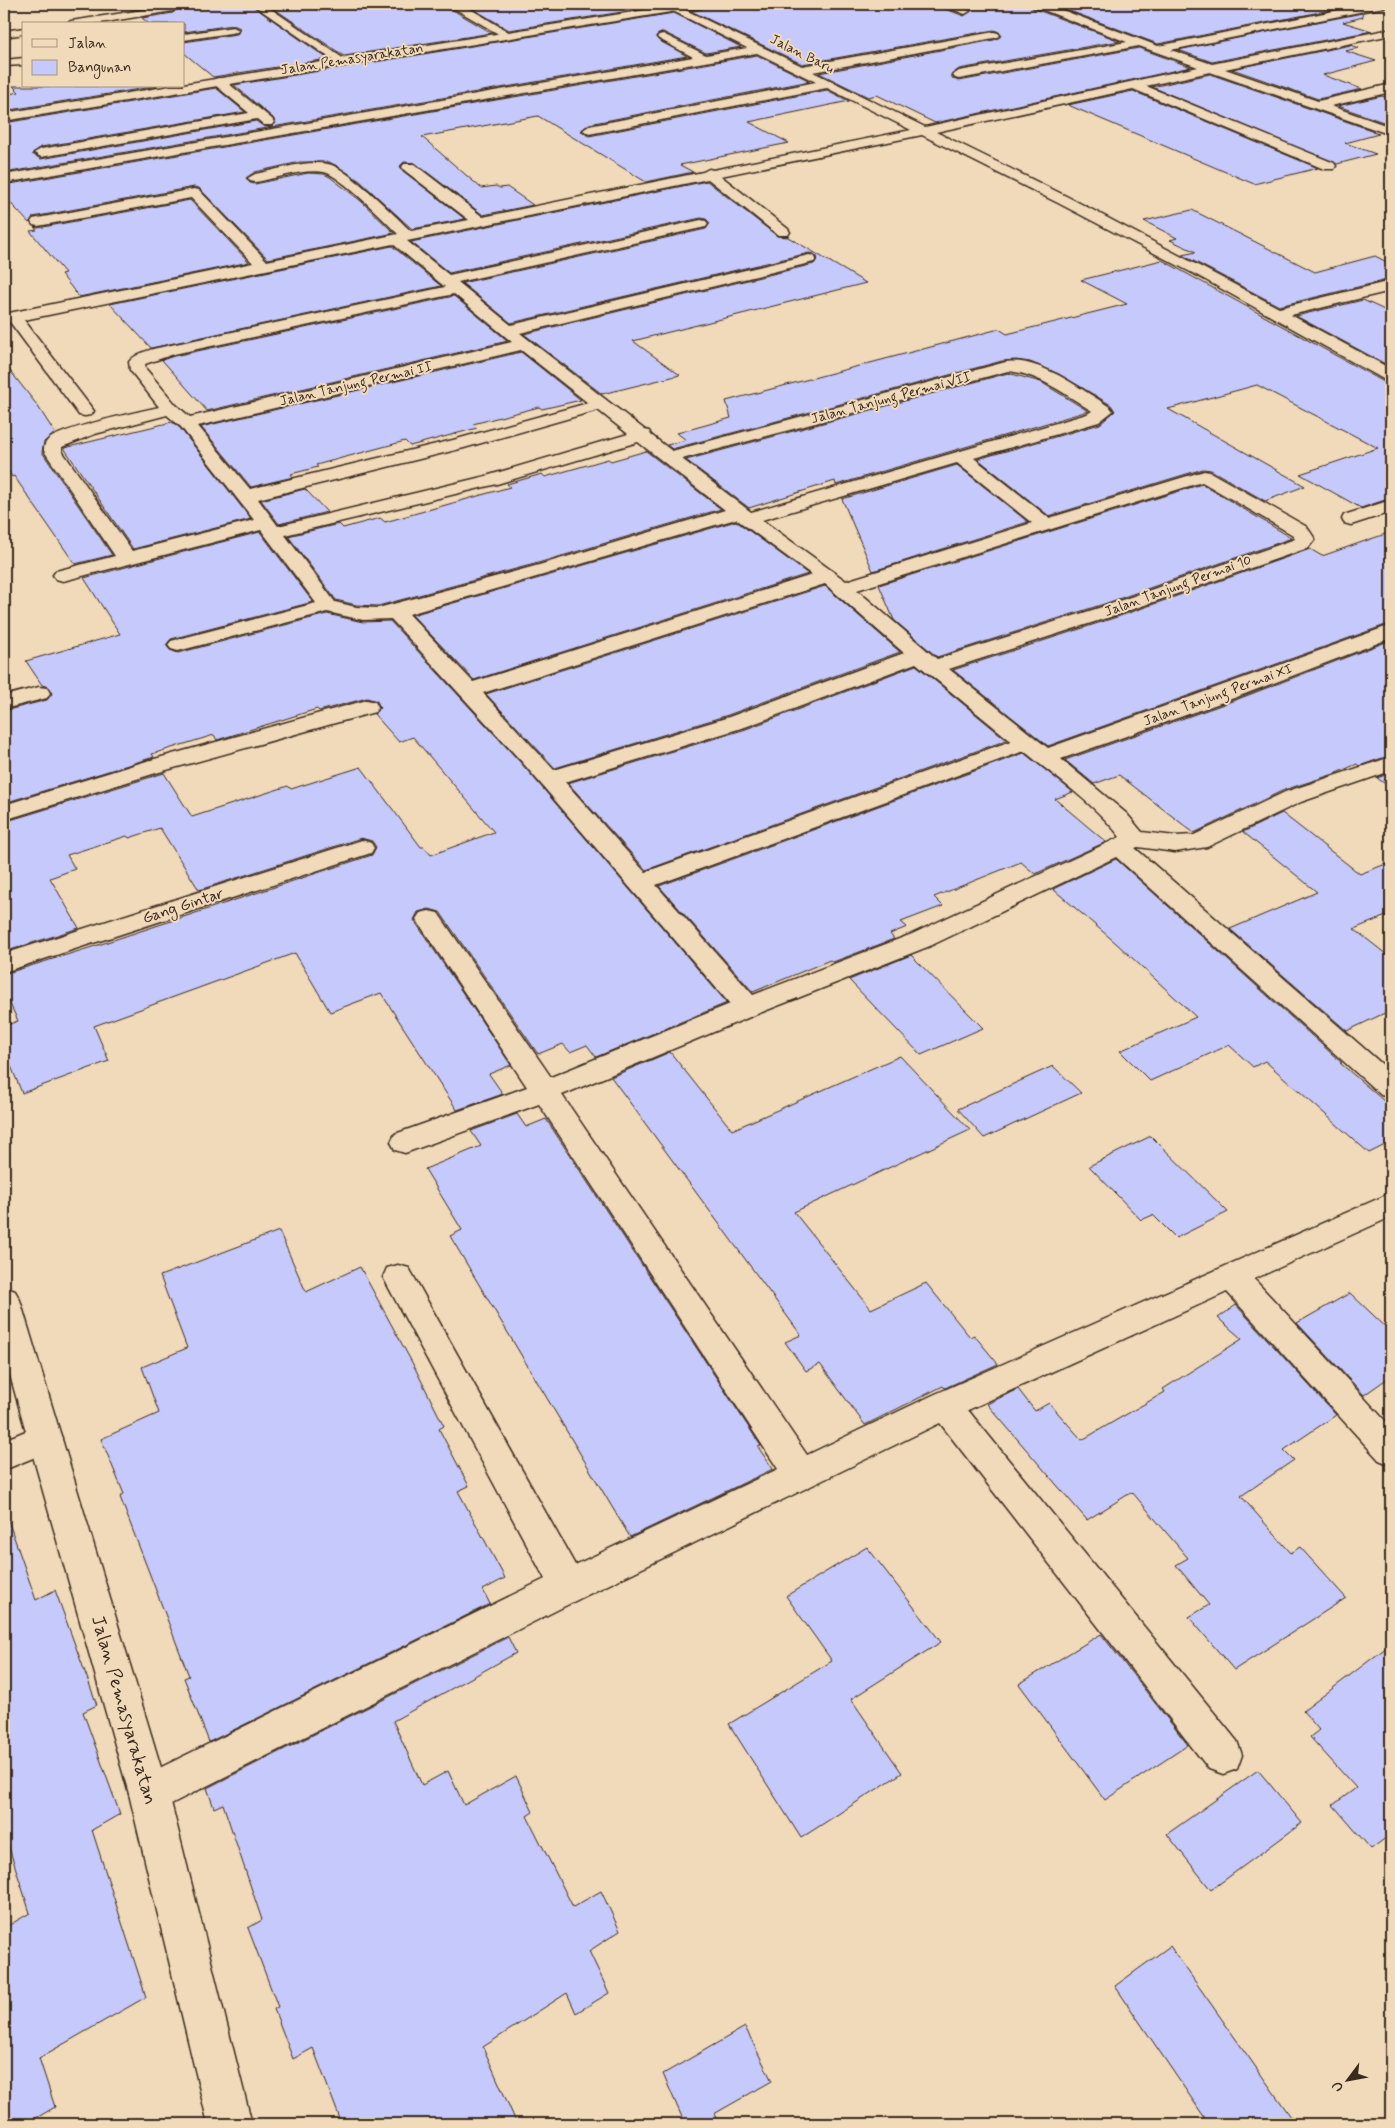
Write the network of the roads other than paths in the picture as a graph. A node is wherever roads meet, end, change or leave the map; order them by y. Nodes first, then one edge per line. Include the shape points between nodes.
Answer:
1 (257, 4) edge
2 (701, 4) edge
3 (948, 4) edge
4 (1037, 4) edge
5 (1384, 4) edge
6 (456, 5) dead end
7 (671, 6) edge
8 (169, 10) dead end
9 (965, 11) dead end
10 (85, 22) edge
11 (233, 30) dead end
12 (22, 31) edge
13 (1391, 32) edge
14 (4, 34) edge
15 (506, 34) junction
16 (994, 35) dead end
17 (185, 37) edge
18 (663, 37) dead end
19 (1140, 42) junction
20 (760, 49) junction
21 (1157, 49) junction
22 (705, 59) junction
23 (22, 60) edge
24 (341, 61) junction
25 (4, 63) edge
26 (1211, 68) junction
27 (802, 70) junction
28 (959, 75) dead end
29 (220, 82) junction
30 (827, 84) junction
31 (1134, 85) junction
32 (183, 88) edge
33 (185, 88) edge
34 (1391, 88) edge
35 (1319, 105) junction
36 (258, 115) junction
37 (4, 117) edge
38 (589, 130) dead end
39 (924, 130) junction
40 (1391, 131) edge
41 (281, 132) junction
42 (41, 152) dead end
43 (1329, 166) dead end
44 (409, 167) dead end
45 (709, 173) junction
46 (255, 178) dead end
47 (4, 180) edge
48 (480, 221) junction
49 (38, 222) dead end
50 (701, 224) dead end
51 (783, 232) dead end
52 (401, 236) junction
53 (809, 259) dead end
54 (265, 267) junction
55 (452, 284) junction
56 (1391, 286) edge
57 (1276, 314) junction
58 (9, 318) edge
59 (508, 331) junction
60 (524, 344) junction
61 (1391, 376) edge
62 (602, 404) junction
63 (170, 409) junction
64 (85, 412) dead end
65 (187, 423) junction
66 (643, 435) junction
67 (670, 457) junction
68 (960, 457) junction
69 (246, 496) junction
70 (1391, 506) edge
71 (744, 515) junction
72 (1351, 519) dead end
73 (1047, 526) junction
74 (270, 527) junction
75 (127, 559) junction
76 (63, 575) dead end
77 (834, 583) junction
78 (328, 606) junction
79 (395, 611) junction
80 (1391, 632) edge
81 (178, 645) dead end
82 (927, 660) junction
83 (470, 690) junction
84 (39, 693) dead end
85 (4, 703) edge
86 (367, 707) dead end
87 (1026, 743) junction
88 (1045, 757) junction
89 (1391, 764) edge
90 (550, 779) junction
91 (4, 814) edge
92 (1127, 843) junction
93 (362, 848) dead end
94 (641, 882) junction
95 (429, 919) dead end
96 (4, 963) edge
97 (748, 1007) junction
98 (1391, 1088) edge
99 (545, 1091) junction
100 (405, 1142) dead end
101 (1391, 1204) edge
102 (398, 1277) dead end
103 (1233, 1277) junction
104 (4, 1300) edge
105 (945, 1405) junction
106 (45, 1438) junction
107 (1391, 1450) edge
108 (4, 1455) edge
109 (801, 1475) junction
110 (568, 1586) junction
111 (1223, 1755) dead end
112 (149, 1794) junction
113 (230, 2124) edge

1 - 24 street
2 - 7 street, Jalan Pemasyarakatan
3 - 9 street
4 - 19 street
5 - 21 street
6 - 15 street
7 - 15 street, Jalan Pemasyarakatan
7 - 20 street, Jalan Baru
8 - 10 street
11 - 17 street
12 - 14 street
13 - 26 street
15 - 24 street, Jalan Pemasyarakatan
16 - 27 street
18 - 22 street
19 - 21 street
19 - 28 street
20 - 22 street
20 - 27 street, Jalan Baru
21 - 26 street
22 - 41 street
23 - 25 street
24 - 29 street, Jalan Pemasyarakatan
26 - 31 street
26 - 35 street
27 - 30 street, Jalan Baru
29 - 33 street, Jalan Pemasyarakatan
29 - 36 street
30 - 38 street
30 - 39 street, Jalan Baru
31 - 39 street
31 - 43 street
32 - 37 street, Jalan Pemasyarakatan
34 - 35 street
35 - 40 street
36 - 41 street
36 - 42 street
39 - 45 street
39 - 57 street, Jalan Baru via 1140,240
41 - 47 street
44 - 48 street
45 - 48 street
45 - 51 street
46 - 52 street via 310,169 333,169 383,212
48 - 52 street
49 - 54 street via 194,193
50 - 55 street
52 - 54 street
52 - 55 street
53 - 59 street
54 - 58 street
55 - 59 street
55 - 63 street via 146,357 138,362 138,370
56 - 57 street
57 - 61 street, Jalan Baru
58 - 64 street
59 - 60 street
60 - 62 street
60 - 65 street, Jalan Tanjung Permai II
62 - 66 street
62 - 69 street via 458,444
63 - 65 street
63 - 75 street via 75,435 55,442 53,446 53,451
65 - 69 street
66 - 67 street
66 - 74 street via 491,480
67 - 68 street, Jalan Tanjung Permai VII via 1008,366 1024,367 1041,374 1104,411 1093,418
67 - 71 street
68 - 71 street
68 - 73 street
69 - 74 street
70 - 72 street
71 - 77 street
71 - 79 street
73 - 77 street
73 - 82 street, Jalan Tanjung Permai 10 via 1204,476 1300,531 1305,538 1301,544 1112,610
74 - 75 street
74 - 78 street
75 - 76 street
77 - 82 street
77 - 83 street
78 - 79 street via 364,615
78 - 81 street
79 - 83 street
80 - 88 street, Jalan Tanjung Permai XI
82 - 87 street
82 - 90 street
83 - 90 street
84 - 85 street
86 - 91 street via 148,768
87 - 88 street
87 - 94 street
88 - 92 street via 1119,819
89 - 92 street via 1293,797 1198,842
90 - 94 street
92 - 97 street via 921,940
92 - 98 street
93 - 96 street, Gang Gintar
94 - 97 street
95 - 99 street
97 - 99 street
99 - 100 street
99 - 109 street
101 - 103 street
102 - 110 street
103 - 105 street
103 - 107 street
104 - 106 street, Jalan Pemasyarakatan
105 - 109 street
105 - 111 street
106 - 108 street
106 - 112 street, Jalan Pemasyarakatan
109 - 110 street
110 - 112 street
112 - 113 street, Jalan Pemasyarakatan

